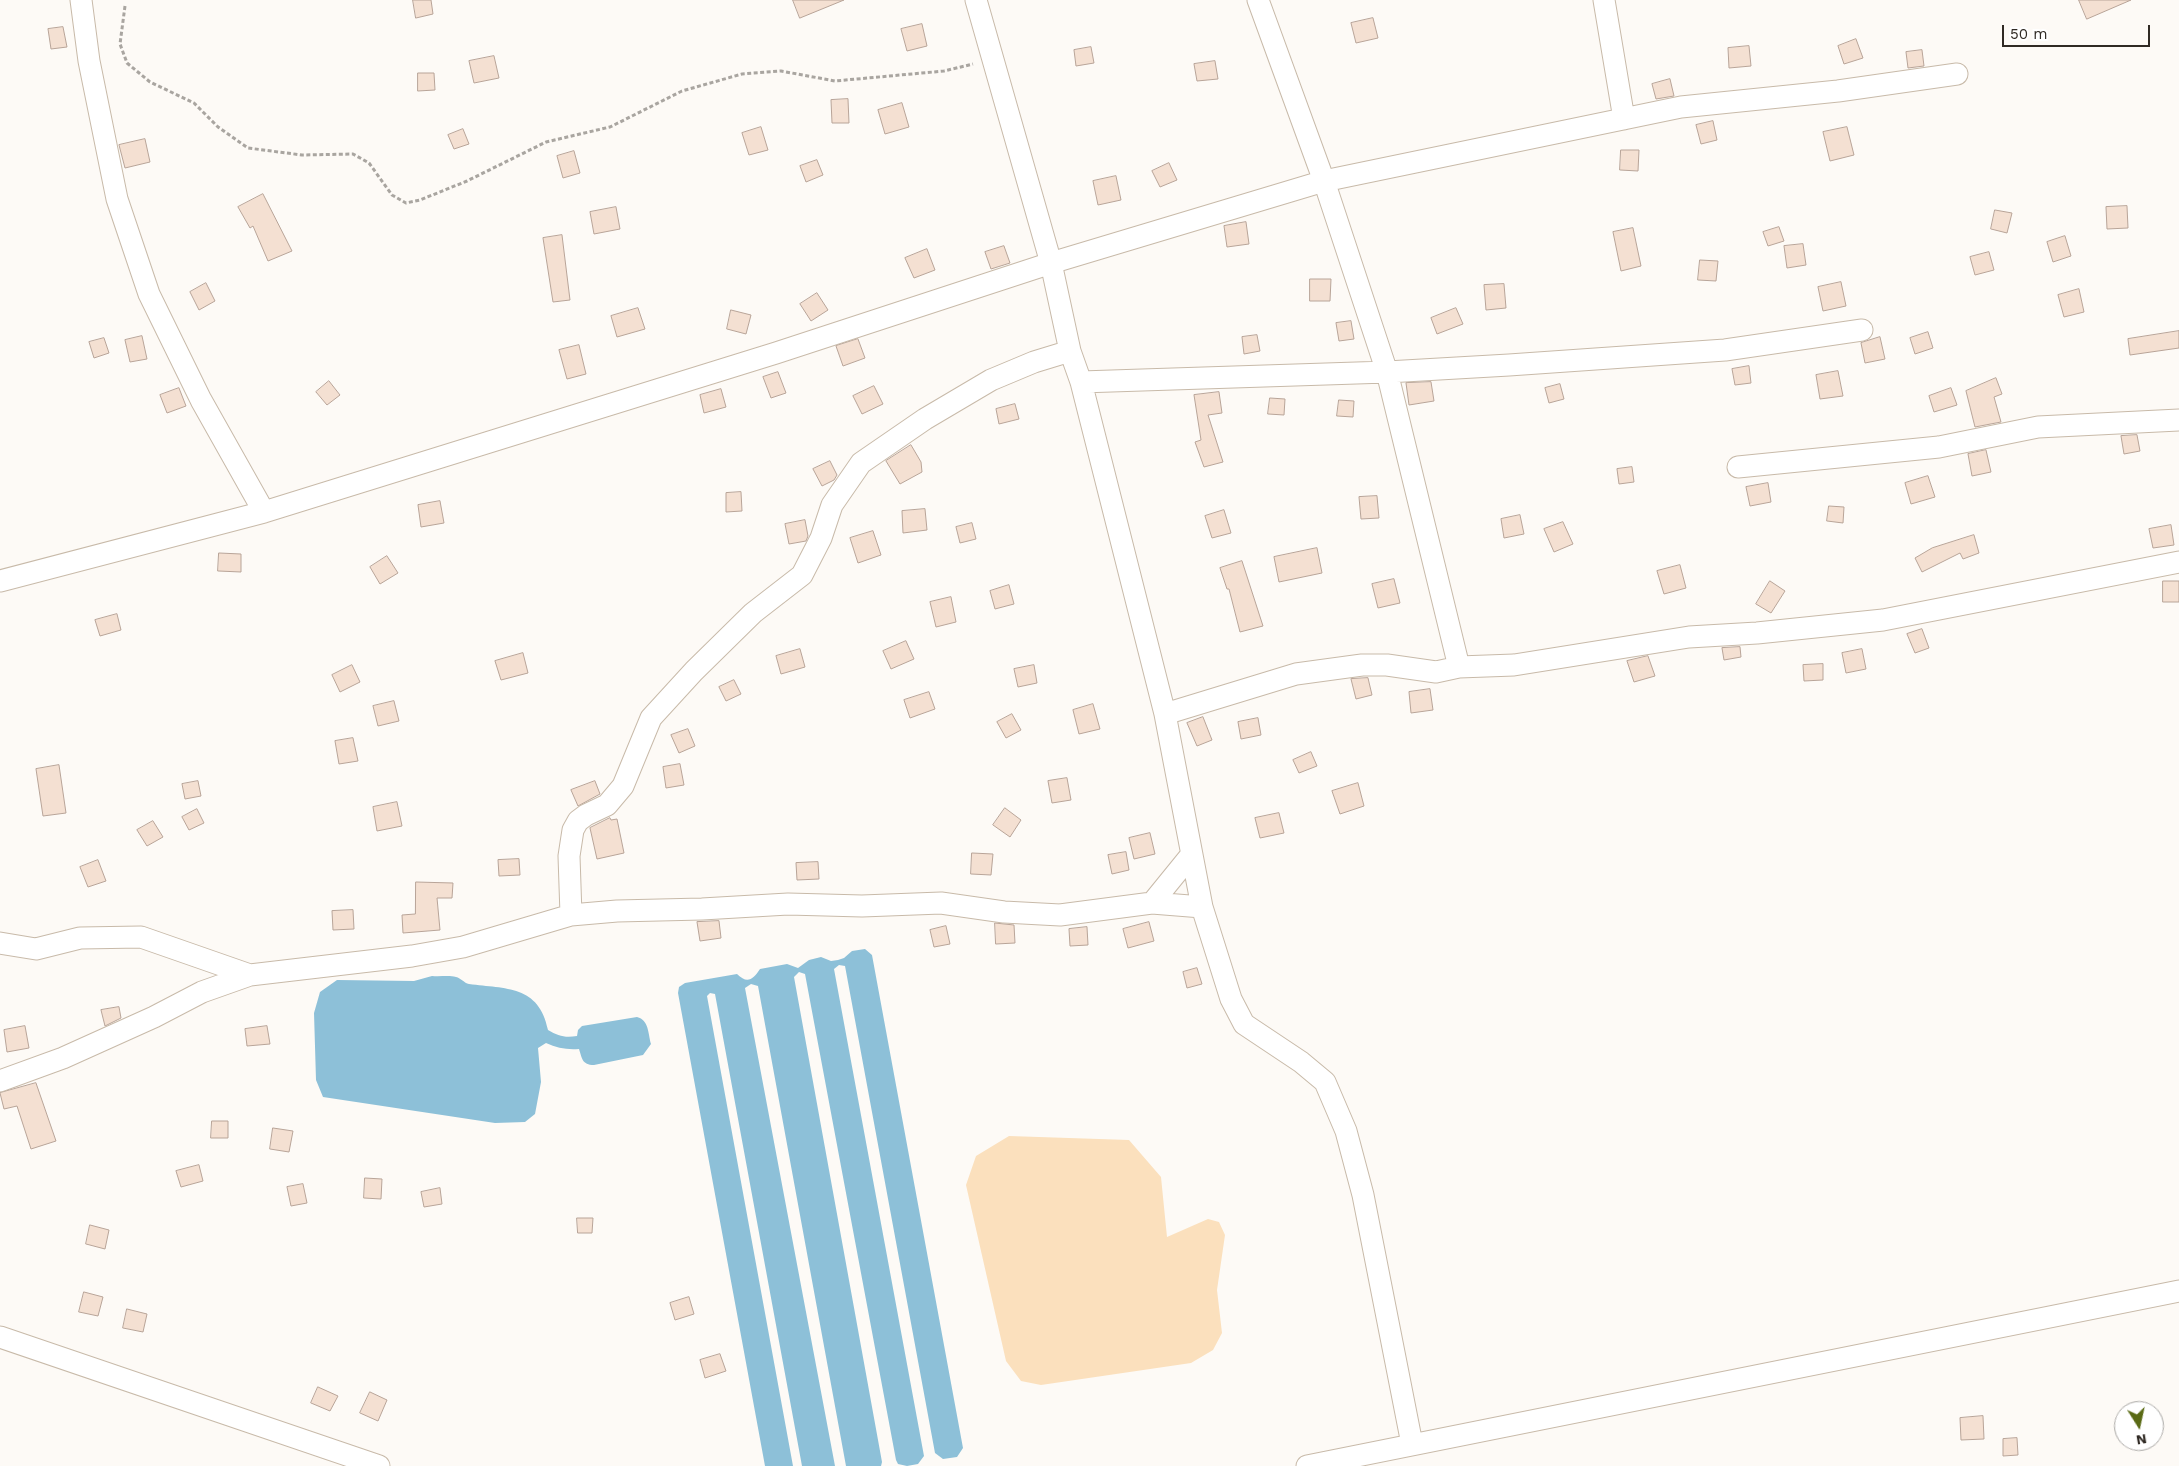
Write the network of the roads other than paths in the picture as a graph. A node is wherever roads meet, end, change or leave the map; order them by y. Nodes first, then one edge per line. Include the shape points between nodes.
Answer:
1 (81, 0) edge
2 (976, 0) edge
3 (1258, 0) edge
4 (1604, 0) edge
5 (1957, 74) dead end
6 (1624, 119) junction
7 (1324, 181) junction
8 (1051, 263) junction
9 (1862, 330) dead end
10 (1070, 351) junction
11 (1387, 372) junction
12 (1081, 382) junction
13 (2179, 420) edge
14 (1738, 468) dead end
15 (264, 512) junction
16 (2179, 562) edge
17 (0, 581) edge
18 (1459, 667) junction
19 (1165, 714) junction
20 (1191, 855) junction
21 (1152, 903) junction
22 (1202, 907) junction
23 (571, 915) junction
24 (0, 943) edge
25 (250, 975) junction
26 (0, 1081) edge
27 (2179, 1291) edge
28 (0, 1337) edge
29 (1412, 1444) junction
30 (379, 1466) edge
31 (1308, 1466) edge

1 - 15 street via 89,61 117,199 149,294 201,400
2 - 8 street
3 - 7 street
4 - 6 street
5 - 6 street via 1838,91 1680,107
6 - 7 street
7 - 8 street
7 - 11 street
8 - 10 street
8 - 15 street via 776,353
9 - 11 street via 1725,350
10 - 12 street
10 - 23 street via 991,380 861,462 832,504 821,538 802,575 753,613 651,718 623,786 607,805 578,822 573,830 569,856
11 - 12 street
11 - 18 street
12 - 19 street
13 - 14 street via 2038,427 1939,447
15 - 17 street
16 - 18 street via 1883,620 1689,637 1514,665
18 - 19 street via 1436,672 1362,665 1296,674
19 - 20 street
20 - 21 street
20 - 22 street
21 - 22 street
21 - 23 street via 1060,915 1004,912 941,903 788,904 617,910
22 - 29 street via 1231,999 1244,1024 1325,1082 1346,1131 1363,1195
23 - 25 street via 463,947
24 - 25 street via 36,949 80,938 141,937
25 - 26 street via 202,992 63,1058
27 - 29 street
28 - 30 street
29 - 31 street

